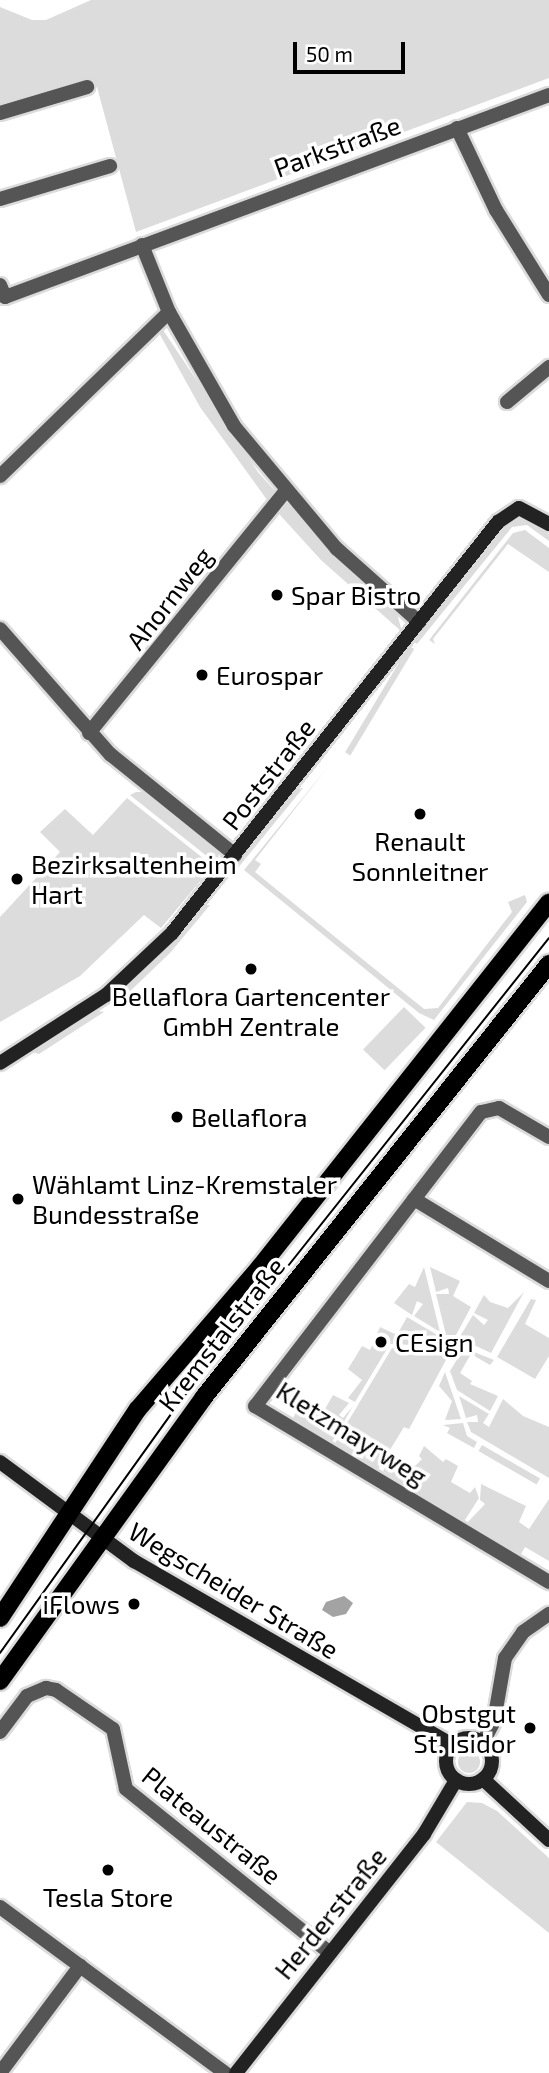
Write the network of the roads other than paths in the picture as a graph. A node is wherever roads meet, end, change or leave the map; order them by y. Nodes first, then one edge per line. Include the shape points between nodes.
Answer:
1 (86, 87) dead end
2 (549, 95) edge
3 (0, 113) edge
4 (457, 128) junction
5 (110, 166) dead end
6 (0, 199) edge
7 (142, 245) junction
8 (2, 293) edge
9 (549, 295) edge
10 (169, 313) junction
11 (549, 368) edge
12 (507, 402) dead end
13 (0, 476) edge
14 (285, 492) junction
15 (549, 524) edge
16 (419, 622) junction
17 (0, 629) edge
18 (89, 733) junction
19 (235, 855) junction
20 (549, 903) edge
21 (549, 964) edge
22 (1, 1062) edge
23 (549, 1137) edge
24 (414, 1199) junction
25 (549, 1281) edge
26 (0, 1462) edge
27 (68, 1515) junction
28 (102, 1539) junction
29 (549, 1583) edge
30 (549, 1614) edge
31 (0, 1618) edge
32 (0, 1681) edge
33 (0, 1732) edge
34 (483, 1742) junction
35 (453, 1745) junction
36 (483, 1779) junction
37 (456, 1780) junction
38 (549, 1840) edge
39 (0, 1907) edge
40 (329, 1952) junction
41 (80, 1966) junction
42 (0, 2073) edge
43 (225, 2073) edge
44 (236, 2073) edge

1 - 3 street
2 - 4 street, Parkstraße
4 - 7 street, Parkstraße
4 - 9 street via 490,199
5 - 6 street
7 - 8 street, Parkstraße
7 - 10 street
10 - 13 street
10 - 14 street via 221,406
11 - 12 street
14 - 16 street via 337,549
14 - 18 street, Ahornweg
15 - 16 street, Poststraße via 529,510 509,512
16 - 19 street, Poststraße
17 - 18 street
18 - 19 street via 138,779
19 - 22 street, Poststraße via 172,933 134,971 81,1014
20 - 27 main road, Kremstalstraße via 260,1267 138,1409
21 - 28 main road, Kremstalstraße via 204,1397
23 - 24 street, Kletzmayrweg via 499,1108 486,1108
24 - 25 street
24 - 29 street, Kletzmayrweg via 255,1406
26 - 27 street, Wegscheider Straße
27 - 28 street, Wegscheider Straße
27 - 31 main road, Kremstalstraße
28 - 32 main road, Kremstalstraße
28 - 35 street, Wegscheider Straße
30 - 34 street via 523,1632 505,1658 494,1721
33 - 40 street, Plateaustraße via 27,1696 46,1688 56,1690 113,1729 125,1789
34 - 35 street via 467,1738
34 - 36 street via 492,1763
35 - 37 street via 446,1760
36 - 37 street via 471,1784
36 - 38 street
37 - 40 street, Herderstraße via 424,1834
39 - 41 street
40 - 44 street, Herderstraße
41 - 42 street
41 - 43 street

